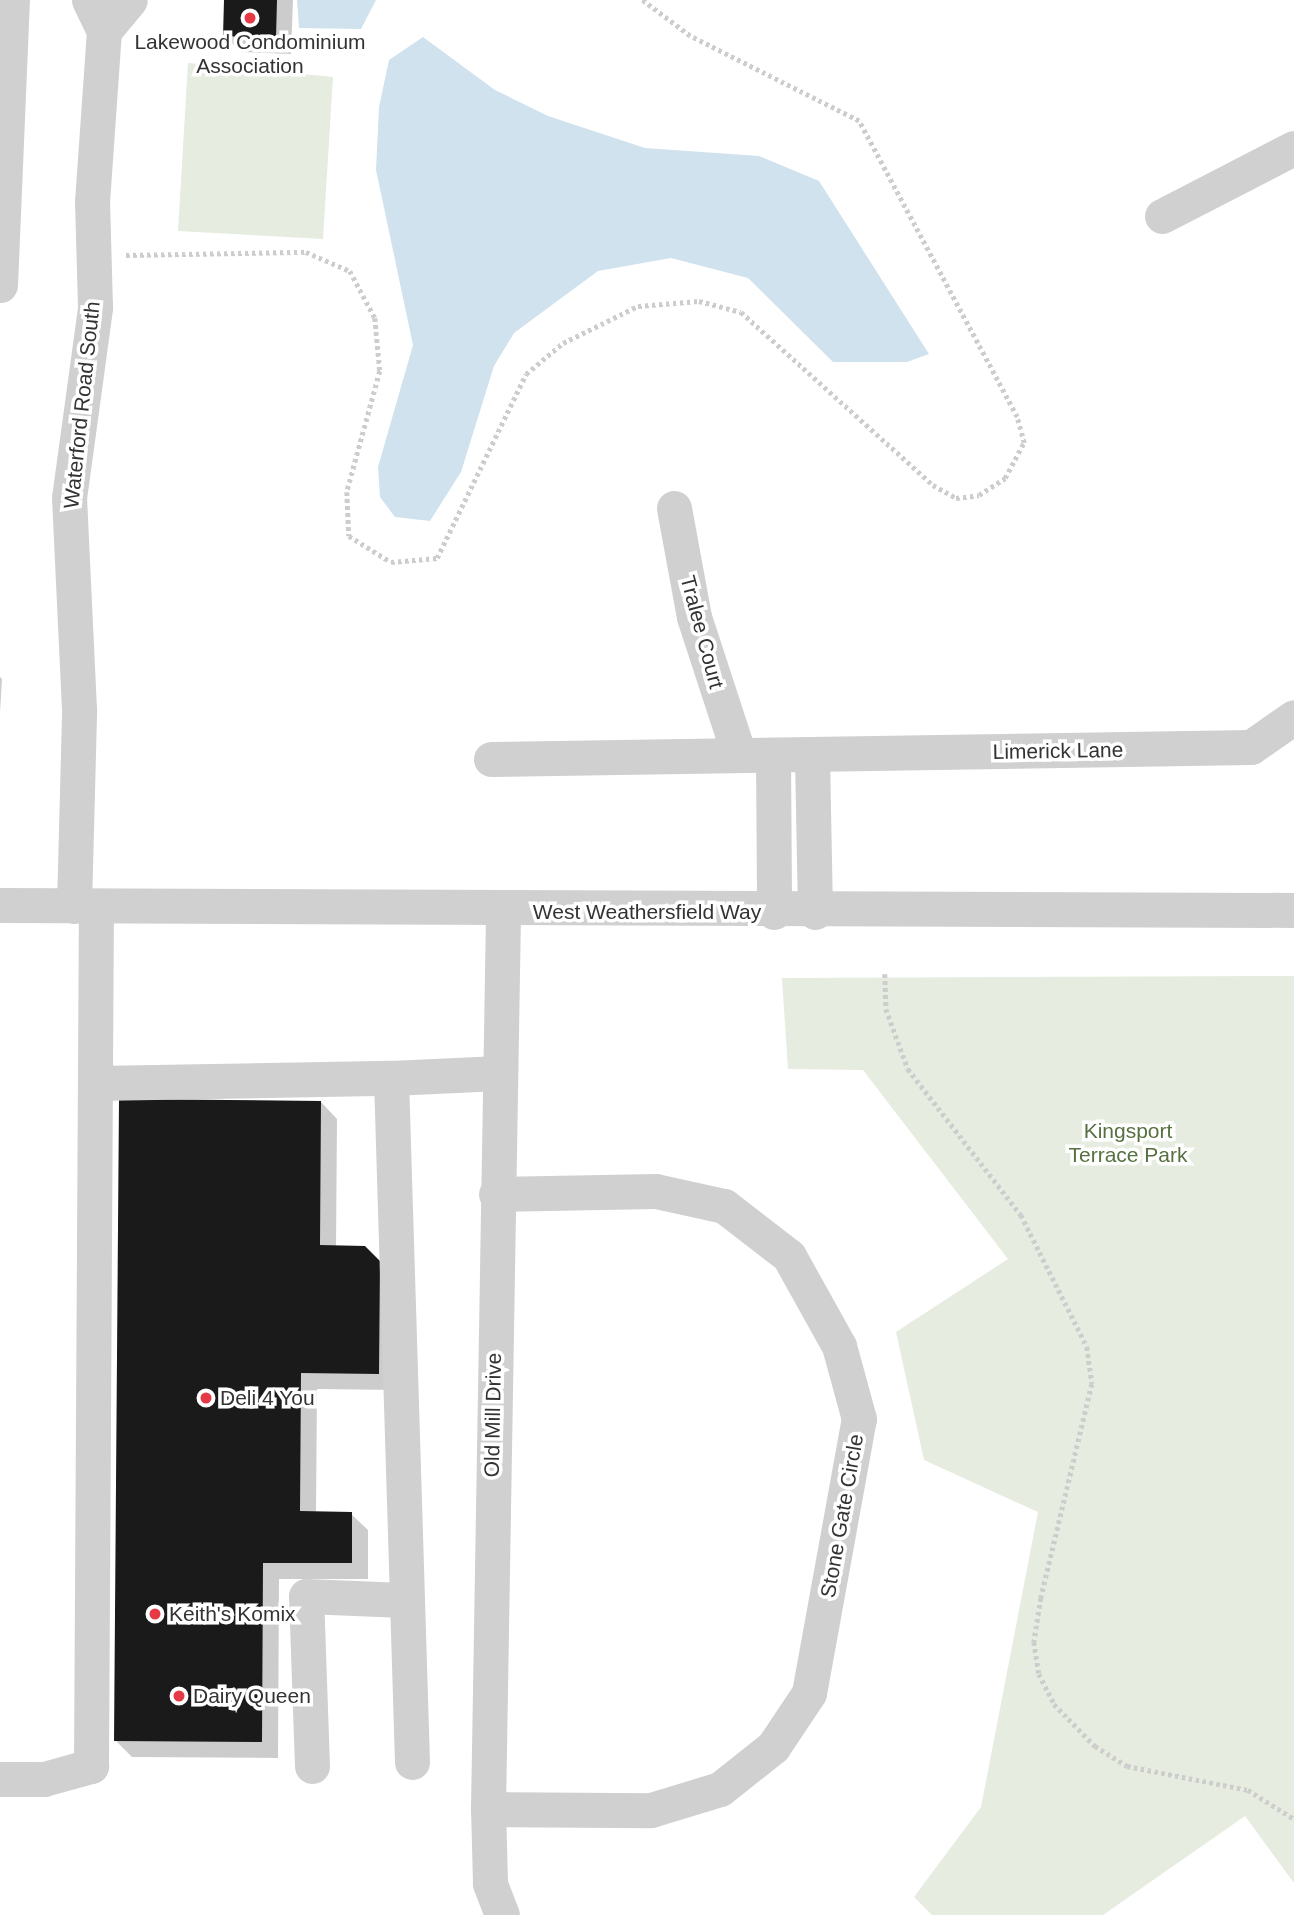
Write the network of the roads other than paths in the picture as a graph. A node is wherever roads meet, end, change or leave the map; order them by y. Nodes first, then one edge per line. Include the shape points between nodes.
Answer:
1 (12, 0) edge
2 (89, 0) edge
3 (130, 0) edge
4 (104, 31) junction
5 (1294, 148) edge
6 (1162, 216) dead end
7 (0, 285) edge
8 (674, 508) dead end
9 (1294, 718) edge
10 (738, 755) junction
11 (773, 755) junction
12 (812, 756) junction
13 (491, 759) dead end
14 (0, 905) edge
15 (85, 906) junction
16 (1294, 910) edge
17 (503, 912) junction
18 (774, 912) junction
19 (815, 912) junction
20 (499, 1073) junction
21 (391, 1078) junction
22 (96, 1083) junction
23 (496, 1194) junction
24 (403, 1600) junction
25 (412, 1762) dead end
26 (312, 1766) dead end
27 (0, 1779) edge
28 (488, 1809) junction
29 (502, 1915) edge

1 - 7 street
2 - 4 street, Waterford Road South
3 - 4 street
4 - 15 street, Waterford Road South via 93,256 95,307 69,498
5 - 6 street
8 - 10 street, Tralee Court via 694,617
9 - 12 street, Limerick Lane via 1251,747
10 - 11 street, Limerick Lane
10 - 13 street, Limerick Lane
11 - 12 street, Limerick Lane
11 - 18 street
12 - 19 street
14 - 15 street, West Weathersfield Way
15 - 17 street, West Weathersfield Way
15 - 22 street, Waterford Road South
16 - 19 street, West Weathersfield Way
17 - 18 street, West Weathersfield Way
17 - 20 street, Old Mill Drive
18 - 19 street, West Weathersfield Way
20 - 21 street
20 - 23 street, Old Mill Drive
21 - 22 street
21 - 24 street
22 - 27 street, Waterford Road South via 91,1766 44,1779
23 - 28 street, Old Mill Drive
23 - 28 street, Stone Gate Circle via 656,1191 724,1206 789,1256 839,1346 859,1419 809,1693 773,1747 719,1789 651,1810
24 - 25 street
24 - 26 street via 306,1596
28 - 29 street, Old Mill Drive via 490,1883

